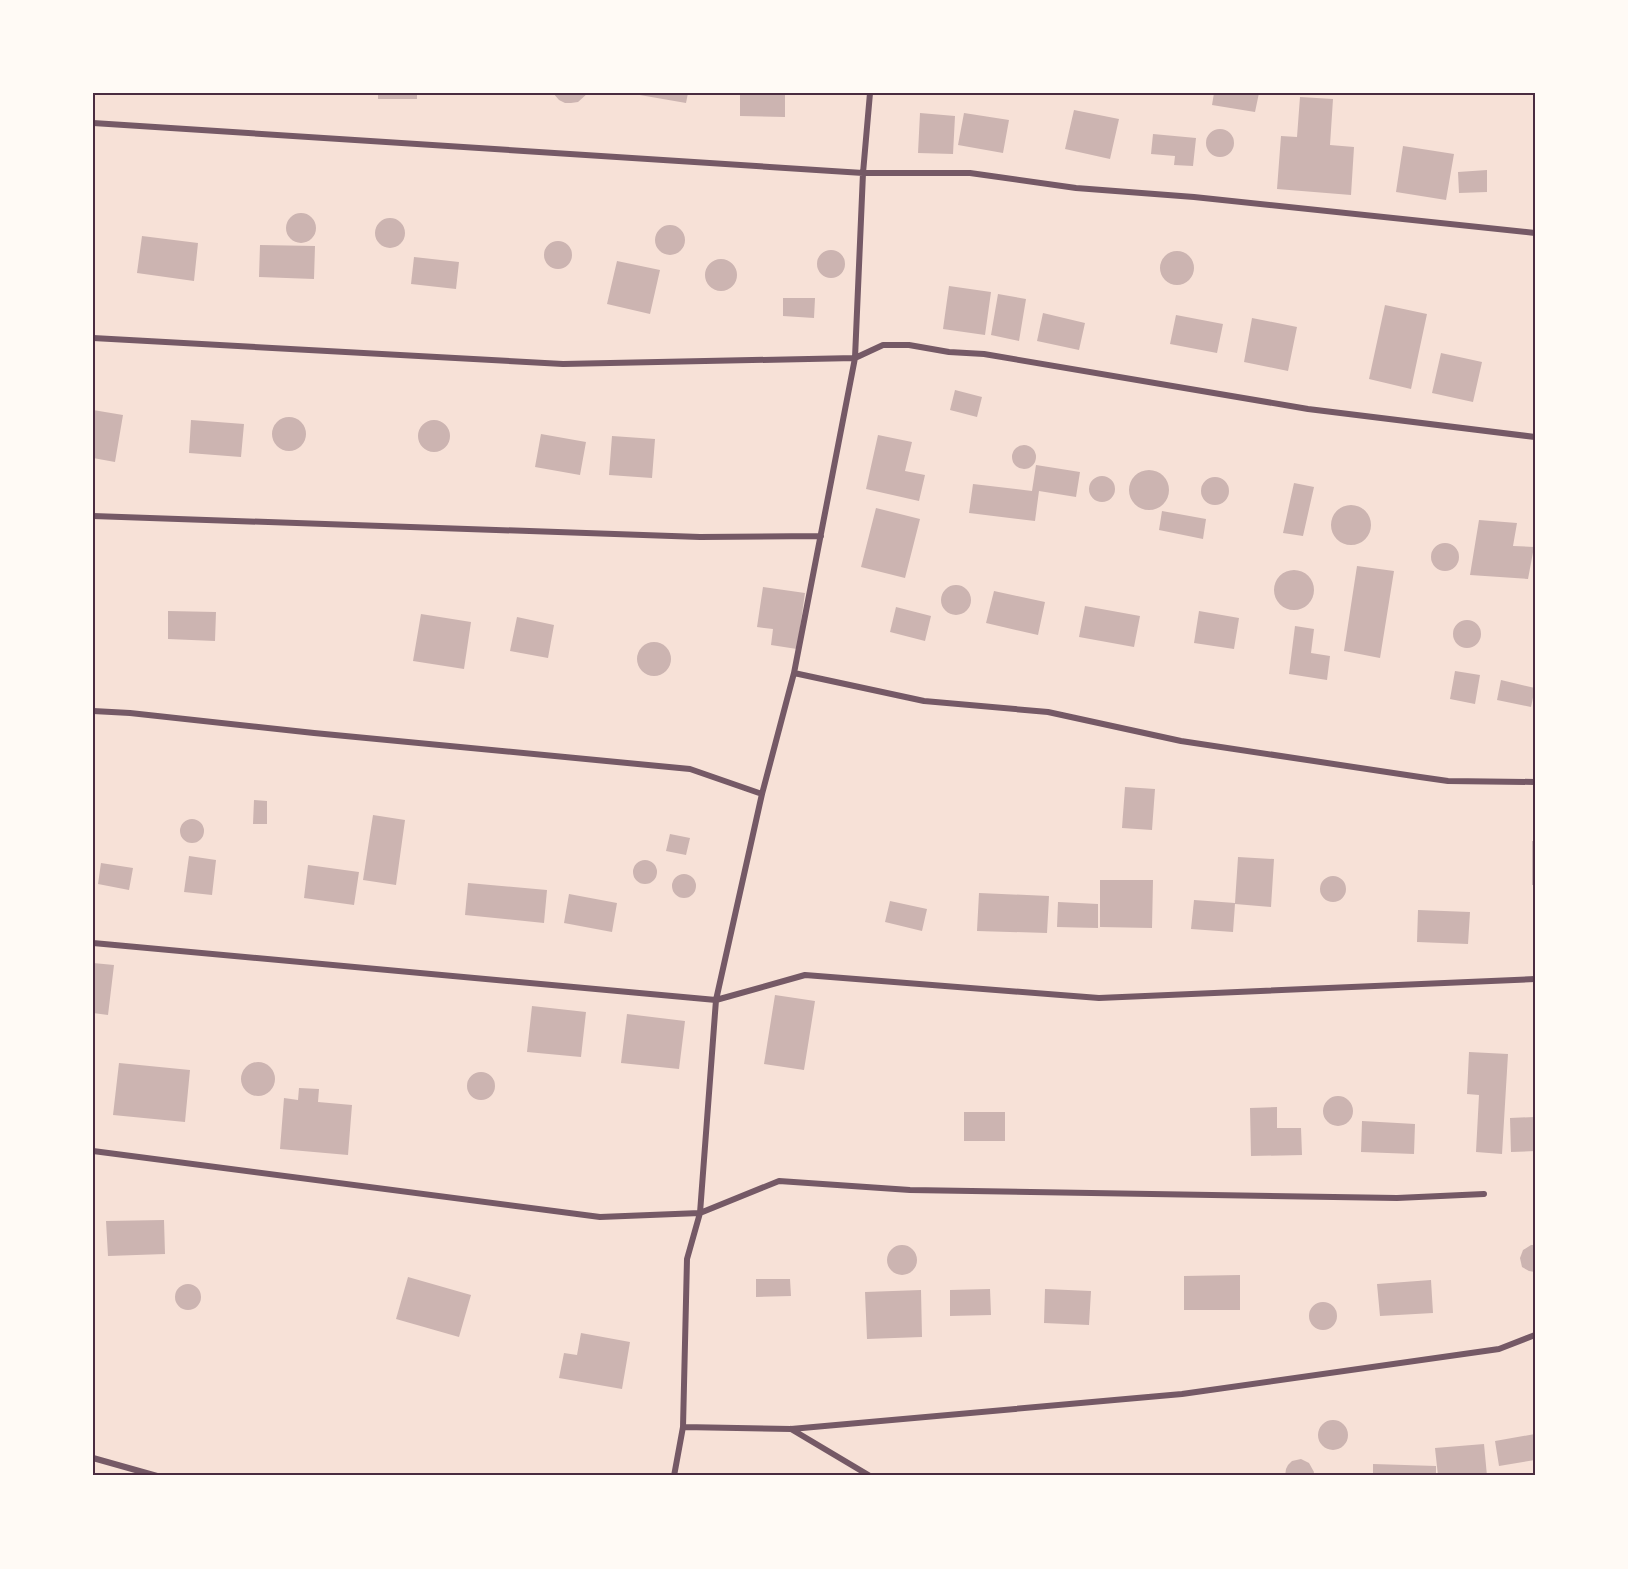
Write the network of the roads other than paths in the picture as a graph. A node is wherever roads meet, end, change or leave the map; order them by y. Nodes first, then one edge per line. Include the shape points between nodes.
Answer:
1 (870, 93) edge
2 (93, 123) edge
3 (863, 173) junction
4 (1535, 232) edge
5 (93, 339) edge
6 (855, 358) junction
7 (1535, 437) edge
8 (93, 516) edge
9 (820, 536) junction
10 (794, 673) junction
11 (93, 711) edge
12 (1535, 782) edge
13 (762, 794) junction
14 (93, 943) edge
15 (1535, 979) edge
16 (716, 1000) junction
17 (93, 1151) edge
18 (1484, 1194) dead end
19 (700, 1213) junction
20 (1535, 1335) edge
21 (683, 1427) junction
22 (791, 1429) junction
23 (93, 1458) edge
24 (157, 1476) edge
25 (674, 1476) edge
26 (870, 1476) edge

1 - 3 street
2 - 3 street
3 - 4 street via 970,173 1076,188
3 - 6 street
5 - 6 street via 563,364
6 - 7 street via 884,345 909,345 1308,409
6 - 9 street
8 - 9 street via 700,537
9 - 10 street
10 - 12 street via 924,701 1048,712 1181,741 1420,777
10 - 13 street
11 - 13 street via 690,770
13 - 16 street
14 - 16 street
15 - 16 street via 1100,998 805,975
16 - 19 street
17 - 19 street via 600,1217
18 - 19 street via 1397,1198 934,1190 779,1181
19 - 21 street via 687,1259
20 - 22 street via 1498,1349 1182,1394
21 - 22 street
21 - 25 street
22 - 26 street
23 - 24 street

